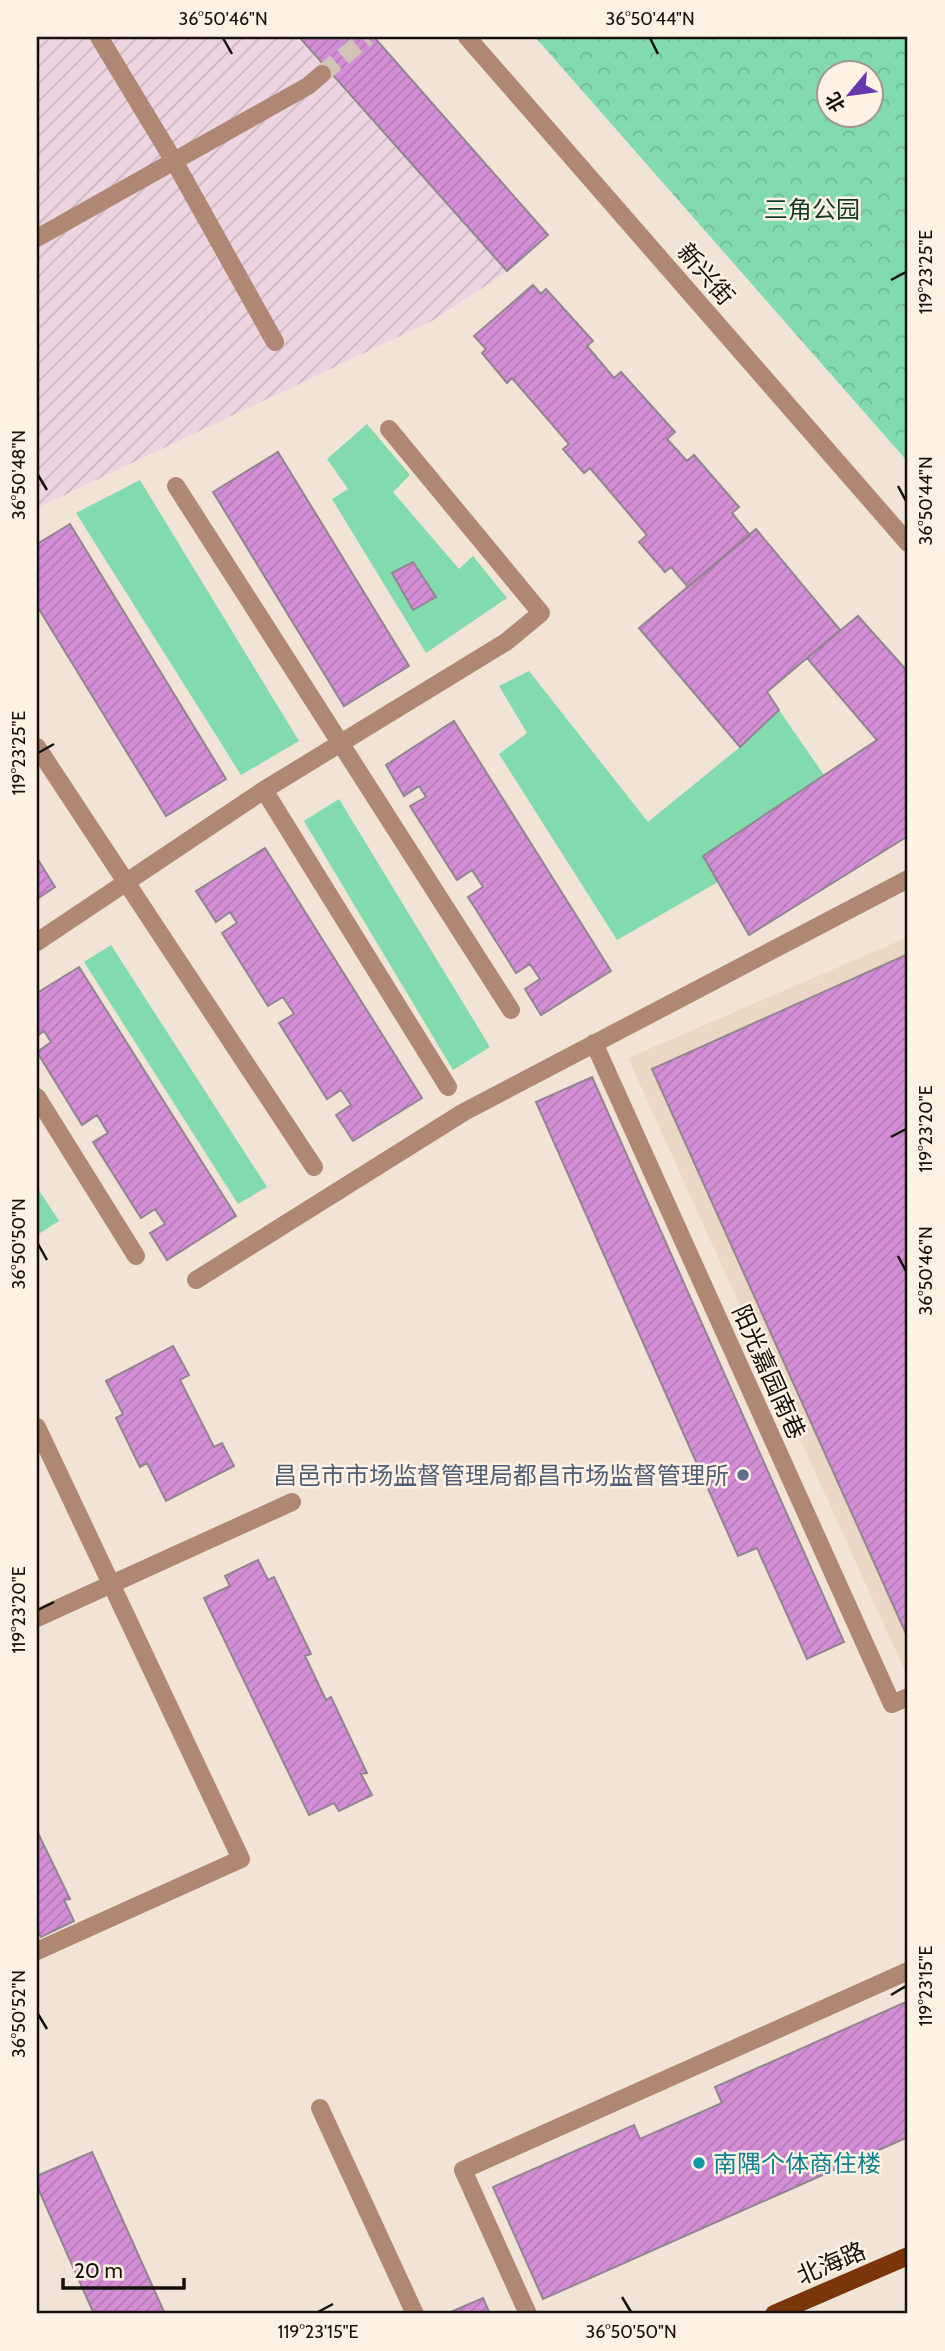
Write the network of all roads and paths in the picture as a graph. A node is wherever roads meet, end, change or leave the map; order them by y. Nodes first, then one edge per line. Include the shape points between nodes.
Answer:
1 (99, 37) edge
2 (467, 37) edge
3 (322, 74) tunnel mouth
4 (174, 161) junction
5 (37, 237) edge
6 (275, 342) dead end
7 (389, 429) dead end
8 (176, 486) dead end
9 (908, 543) edge
10 (341, 743) junction
11 (37, 747) edge
12 (264, 790) junction
13 (908, 879) edge
14 (124, 884) junction
15 (37, 942) edge
16 (511, 1010) dead end
17 (594, 1043) junction
18 (448, 1087) dead end
19 (37, 1097) edge
20 (314, 1167) dead end
21 (136, 1256) dead end
22 (196, 1280) dead end
23 (37, 1427) edge
24 (292, 1502) dead end
25 (111, 1584) junction
26 (37, 1618) edge
27 (908, 1697) edge
28 (37, 1951) edge
29 (908, 1971) edge
30 (320, 2108) dead end
31 (908, 2256) edge
32 (415, 2314) edge
33 (528, 2314) edge
34 (774, 2314) edge

1 - 4 street
2 - 9 street, 新兴街
3 - 4 street
4 - 5 street
4 - 6 street
7 - 10 street via 541,612 506,642
8 - 10 street
10 - 12 street
10 - 16 street
11 - 14 street
12 - 14 street
12 - 18 street
13 - 17 street
14 - 15 street
14 - 20 street
17 - 22 street via 464,1112
17 - 27 street, 阳光嘉园南巷 via 892,1704
19 - 21 street
23 - 25 street
24 - 25 street
25 - 26 street
25 - 28 street via 241,1859
29 - 33 street via 463,2169
30 - 32 street
31 - 34 main road, 北海路

